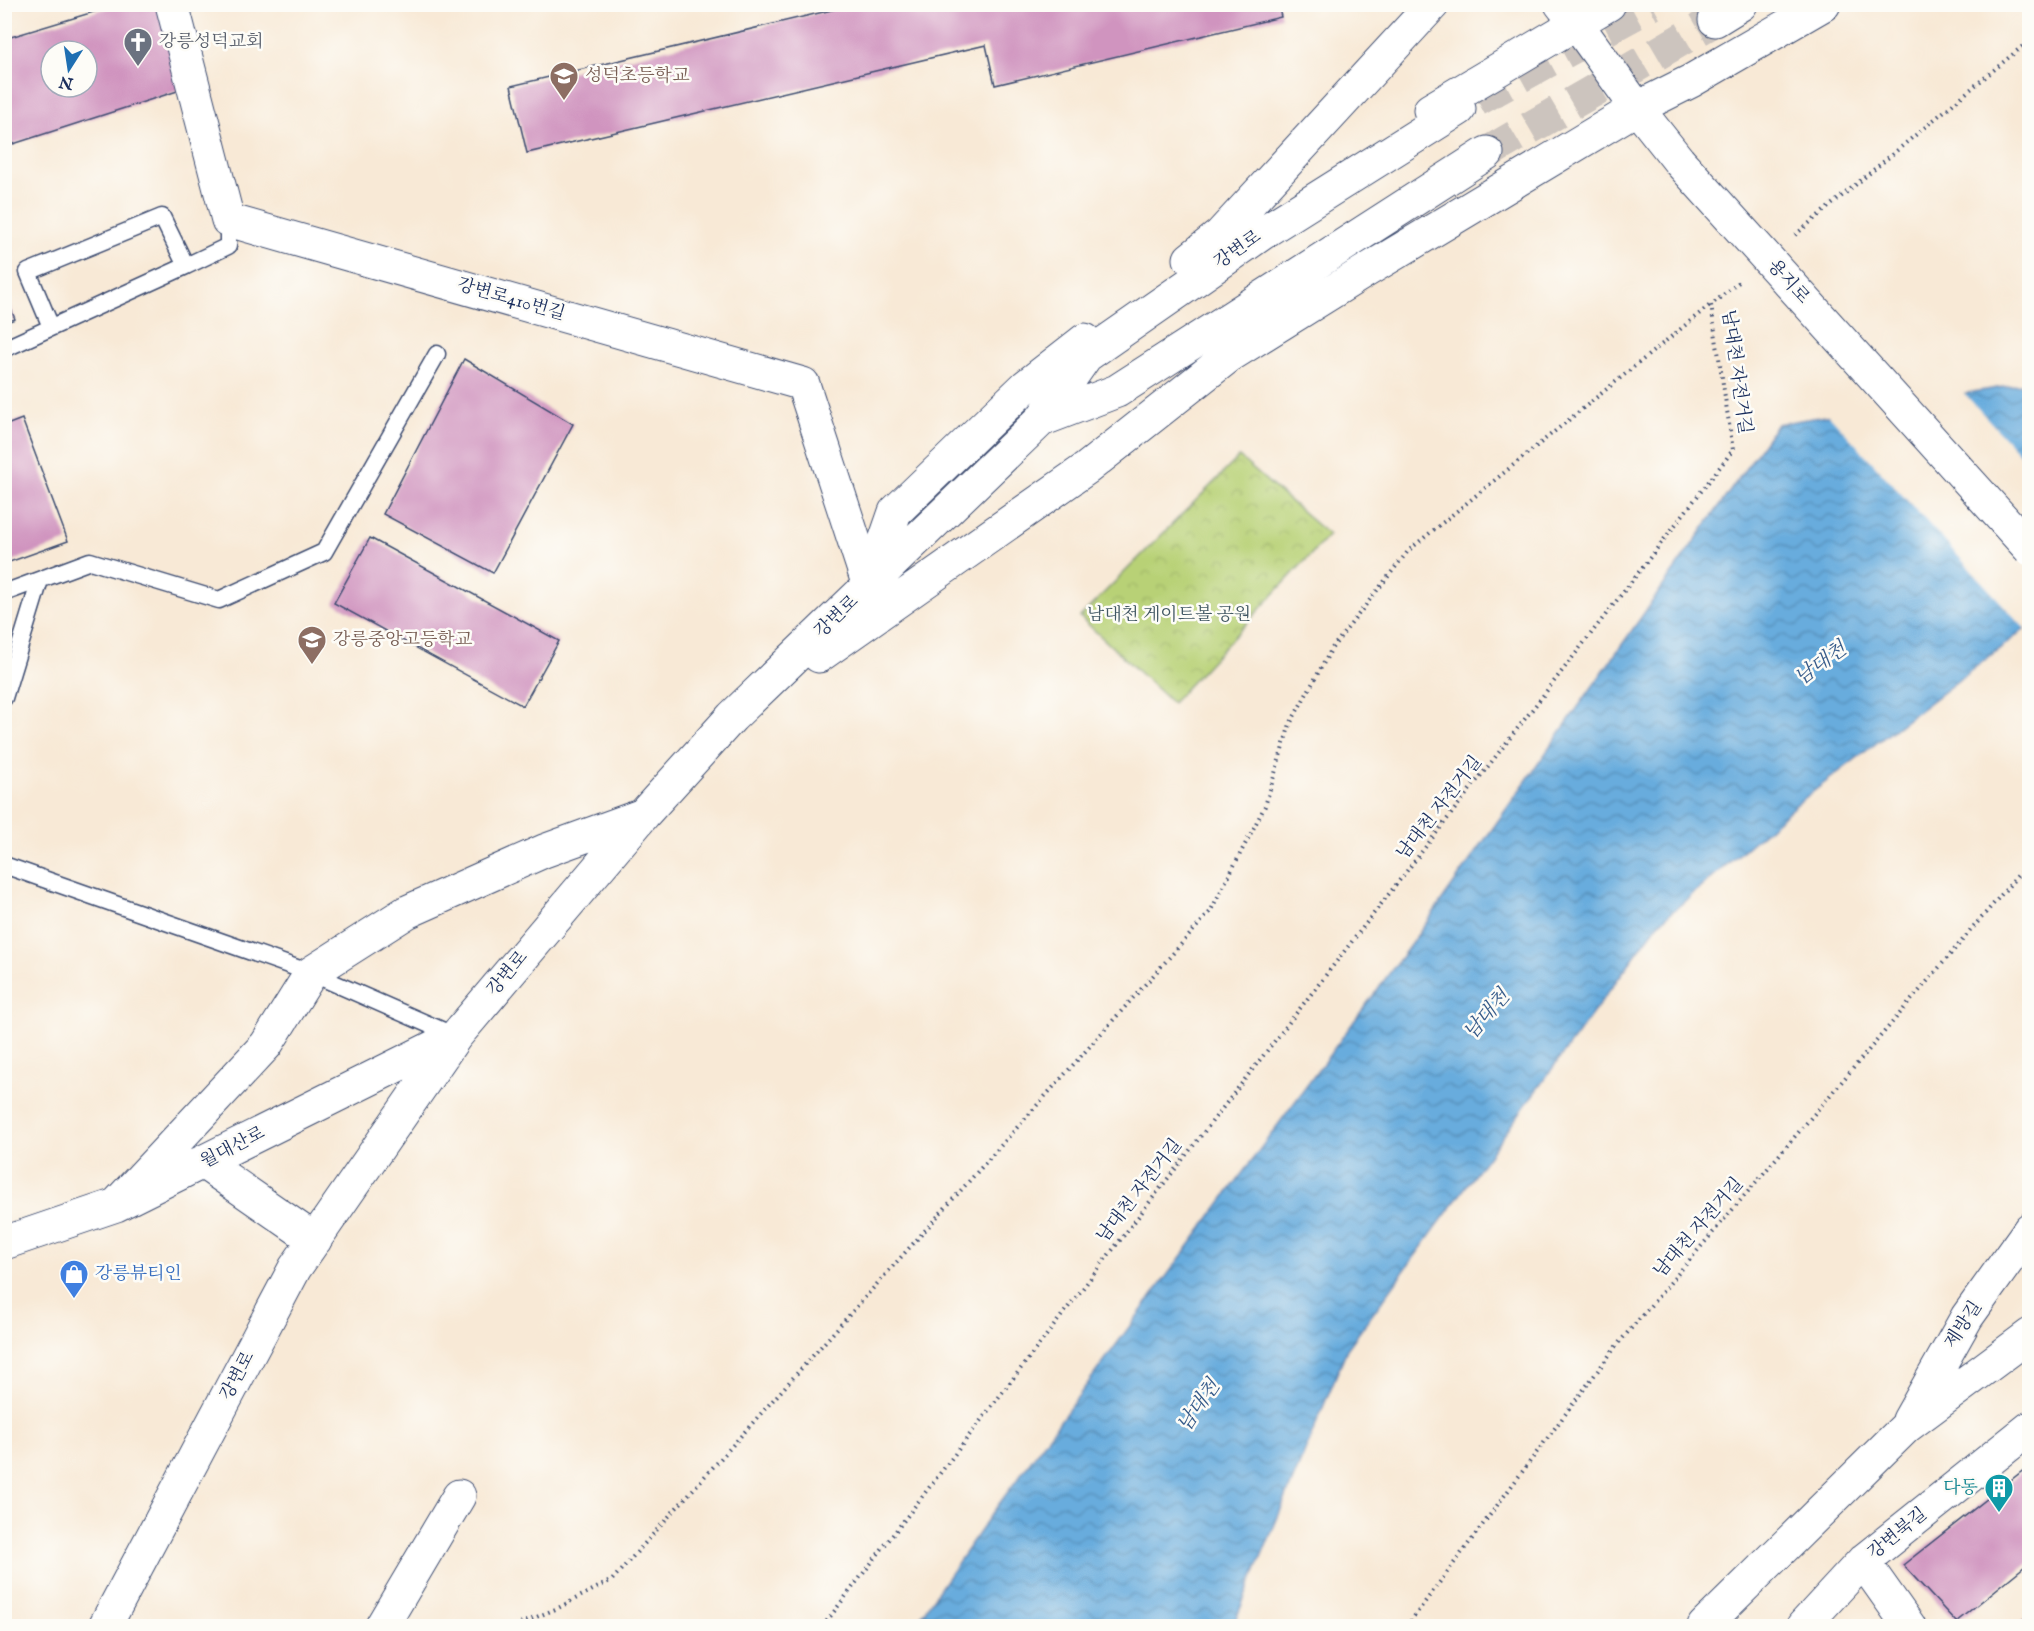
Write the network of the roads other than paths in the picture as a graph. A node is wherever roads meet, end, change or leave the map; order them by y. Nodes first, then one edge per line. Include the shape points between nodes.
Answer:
1 (172, 4) edge
2 (1433, 4) edge
3 (1609, 4) edge
4 (1824, 4) edge
5 (1571, 11) edge
6 (1637, 108) junction
7 (1459, 109) tunnel mouth
8 (1486, 153) tunnel mouth
9 (228, 220) junction
10 (1220, 236) junction
11 (186, 266) junction
12 (51, 327) junction
13 (4, 349) edge
14 (437, 354) dead end
15 (1041, 420) junction
16 (2030, 549) edge
17 (40, 580) junction
18 (869, 586) junction
19 (4, 593) edge
20 (4, 698) edge
21 (732, 717) junction
22 (644, 814) junction
23 (4, 865) edge
24 (311, 972) junction
25 (455, 1037) junction
26 (204, 1163) junction
27 (117, 1205) junction
28 (2030, 1229) edge
29 (315, 1240) junction
30 (4, 1244) edge
31 (2030, 1335) edge
32 (1906, 1426) junction
33 (2030, 1428) edge
34 (459, 1496) dead end
35 (1863, 1561) junction
36 (105, 1626) edge
37 (382, 1626) edge
38 (1704, 1626) edge
39 (1803, 1626) edge
40 (1909, 1626) edge

1 - 9 street
2 - 10 street
3 - 5 street
4 - 6 street
5 - 6 street, 용지로
5 - 10 street
6 - 16 street, 용지로, bridge via 1679,162
6 - 21 street via 1229,356 1087,468
7 - 15 street, 강변로 via 1270,228 1086,356
8 - 15 street, 강변로 via 1117,391
9 - 11 lane via 228,246
9 - 18 street, 강변로410번길 via 803,384
10 - 18 street via 1026,386 895,512
11 - 12 lane
11 - 12 lane via 162,218 28,272
12 - 13 lane
14 - 17 lane via 324,552 219,600 90,561
15 - 18 street, 강변로
17 - 19 lane
17 - 20 lane
18 - 21 street, 강변로
21 - 22 street, 강변로
22 - 24 street via 544,851 407,912
22 - 25 street, 강변로
23 - 24 lane
24 - 25 lane
24 - 27 street via 266,1045
25 - 26 street, 월대산로
25 - 29 street, 강변로
26 - 27 street, 월대산로
26 - 29 street
27 - 30 street, 월대산로
28 - 32 street, 제방길 via 1967,1317
29 - 36 street, 강변로 via 295,1268
31 - 32 street
32 - 38 street
33 - 35 street, 강변북길
34 - 37 street
35 - 39 street, 강변북길
35 - 40 street

